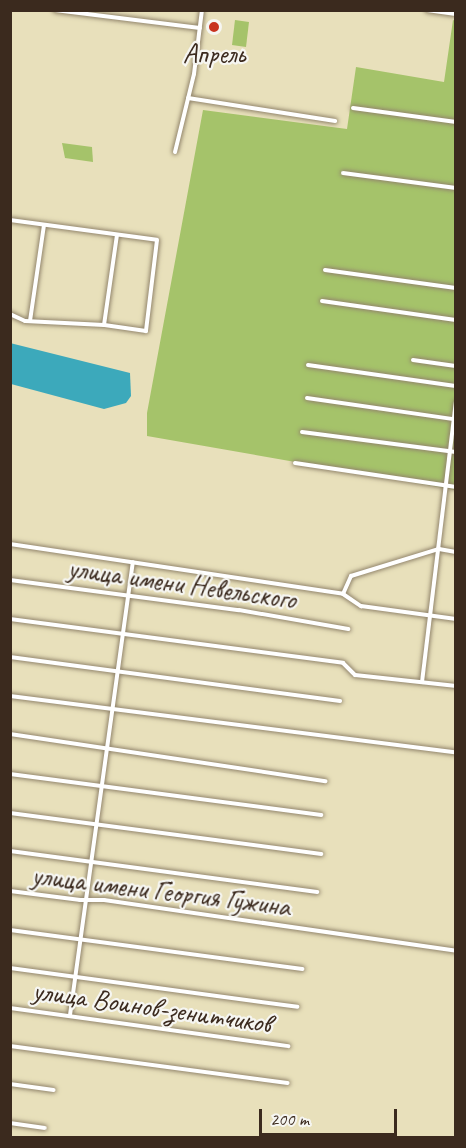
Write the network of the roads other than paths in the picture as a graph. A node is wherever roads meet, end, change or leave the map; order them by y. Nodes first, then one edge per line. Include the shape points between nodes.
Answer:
1 (55, 10) edge
2 (122, 10) edge
3 (202, 10) edge
4 (427, 10) edge
5 (436, 11) edge
6 (456, 14) edge
7 (121, 19) junction
8 (200, 28) junction
9 (188, 98) junction
10 (353, 108) dead end
11 (335, 121) dead end
12 (456, 122) edge
13 (176, 152) dead end
14 (343, 172) dead end
15 (456, 188) edge
16 (10, 220) edge
17 (45, 225) junction
18 (117, 234) junction
19 (326, 270) dead end
20 (456, 288) edge
21 (322, 301) dead end
22 (10, 314) edge
23 (456, 320) edge
24 (30, 321) junction
25 (104, 325) junction
26 (412, 360) dead end
27 (308, 365) dead end
28 (456, 366) edge
29 (456, 386) edge
30 (307, 398) dead end
31 (456, 402) edge
32 (453, 419) junction
33 (302, 432) dead end
34 (449, 451) junction
35 (456, 452) edge
36 (295, 463) dead end
37 (444, 485) junction
38 (456, 487) edge
39 (10, 544) edge
40 (439, 549) junction
41 (456, 552) edge
42 (133, 562) junction
43 (10, 580) edge
44 (344, 594) junction
45 (129, 596) junction
46 (430, 615) junction
47 (10, 619) edge
48 (456, 619) edge
49 (348, 628) dead end
50 (123, 634) junction
51 (10, 657) edge
52 (118, 671) junction
53 (422, 682) junction
54 (456, 686) edge
55 (10, 696) edge
56 (340, 700) dead end
57 (112, 709) junction
58 (10, 734) edge
59 (107, 748) junction
60 (456, 752) edge
61 (10, 774) edge
62 (326, 781) dead end
63 (102, 786) junction
64 (10, 813) edge
65 (321, 815) dead end
66 (96, 824) junction
67 (10, 852) edge
68 (321, 854) dead end
69 (91, 862) junction
70 (10, 891) edge
71 (316, 892) dead end
72 (86, 900) junction
73 (10, 930) edge
74 (80, 939) junction
75 (456, 951) edge
76 (10, 968) edge
77 (302, 969) dead end
78 (75, 976) junction
79 (297, 1007) dead end
80 (10, 1008) edge
81 (70, 1015) junction
82 (10, 1046) edge
83 (288, 1046) dead end
84 (288, 1083) dead end
85 (10, 1084) edge
86 (54, 1090) dead end
87 (10, 1123) edge
88 (45, 1128) dead end

1 - 7 street
2 - 7 street
3 - 8 street
4 - 5 street
5 - 6 street
7 - 8 street
8 - 9 street
9 - 11 street
9 - 13 street
10 - 12 street
14 - 15 street
16 - 17 street
17 - 18 street
17 - 24 street
18 - 25 street
18 - 25 street via 157,240 146,331
19 - 20 street
21 - 23 street
22 - 24 street
24 - 25 street
26 - 28 street
27 - 29 street
30 - 32 street
31 - 32 street
32 - 34 street
33 - 34 street
34 - 35 street
34 - 37 street
36 - 37 street
37 - 38 street
37 - 40 street via 436,544
39 - 42 street
40 - 41 street
40 - 44 street via 351,576
40 - 46 street
42 - 44 street
42 - 45 street
43 - 45 street, улица имени Невельского
44 - 46 street via 361,606
45 - 49 street, улица имени Невельского
45 - 50 street
46 - 48 street
46 - 53 street
47 - 50 street
50 - 52 street
50 - 53 street via 343,663 355,675
51 - 52 street
52 - 56 street
52 - 57 street
53 - 54 street
55 - 57 street
57 - 59 street
57 - 60 street
58 - 59 street
59 - 62 street
59 - 63 street
61 - 63 street
63 - 65 street
63 - 66 street
64 - 66 street
66 - 68 street
66 - 69 street
67 - 69 street
69 - 71 street
69 - 72 street
70 - 72 street, улица имени Георгия Гужина
72 - 74 street
72 - 75 street, улица имени Георгия Гужина
73 - 74 street
74 - 77 street
74 - 78 street
76 - 78 street
78 - 79 street
78 - 81 street
80 - 81 street, улица Воинов-зенитчиков
81 - 83 street, улица Воинов-зенитчиков
82 - 84 street
85 - 86 street
87 - 88 street

